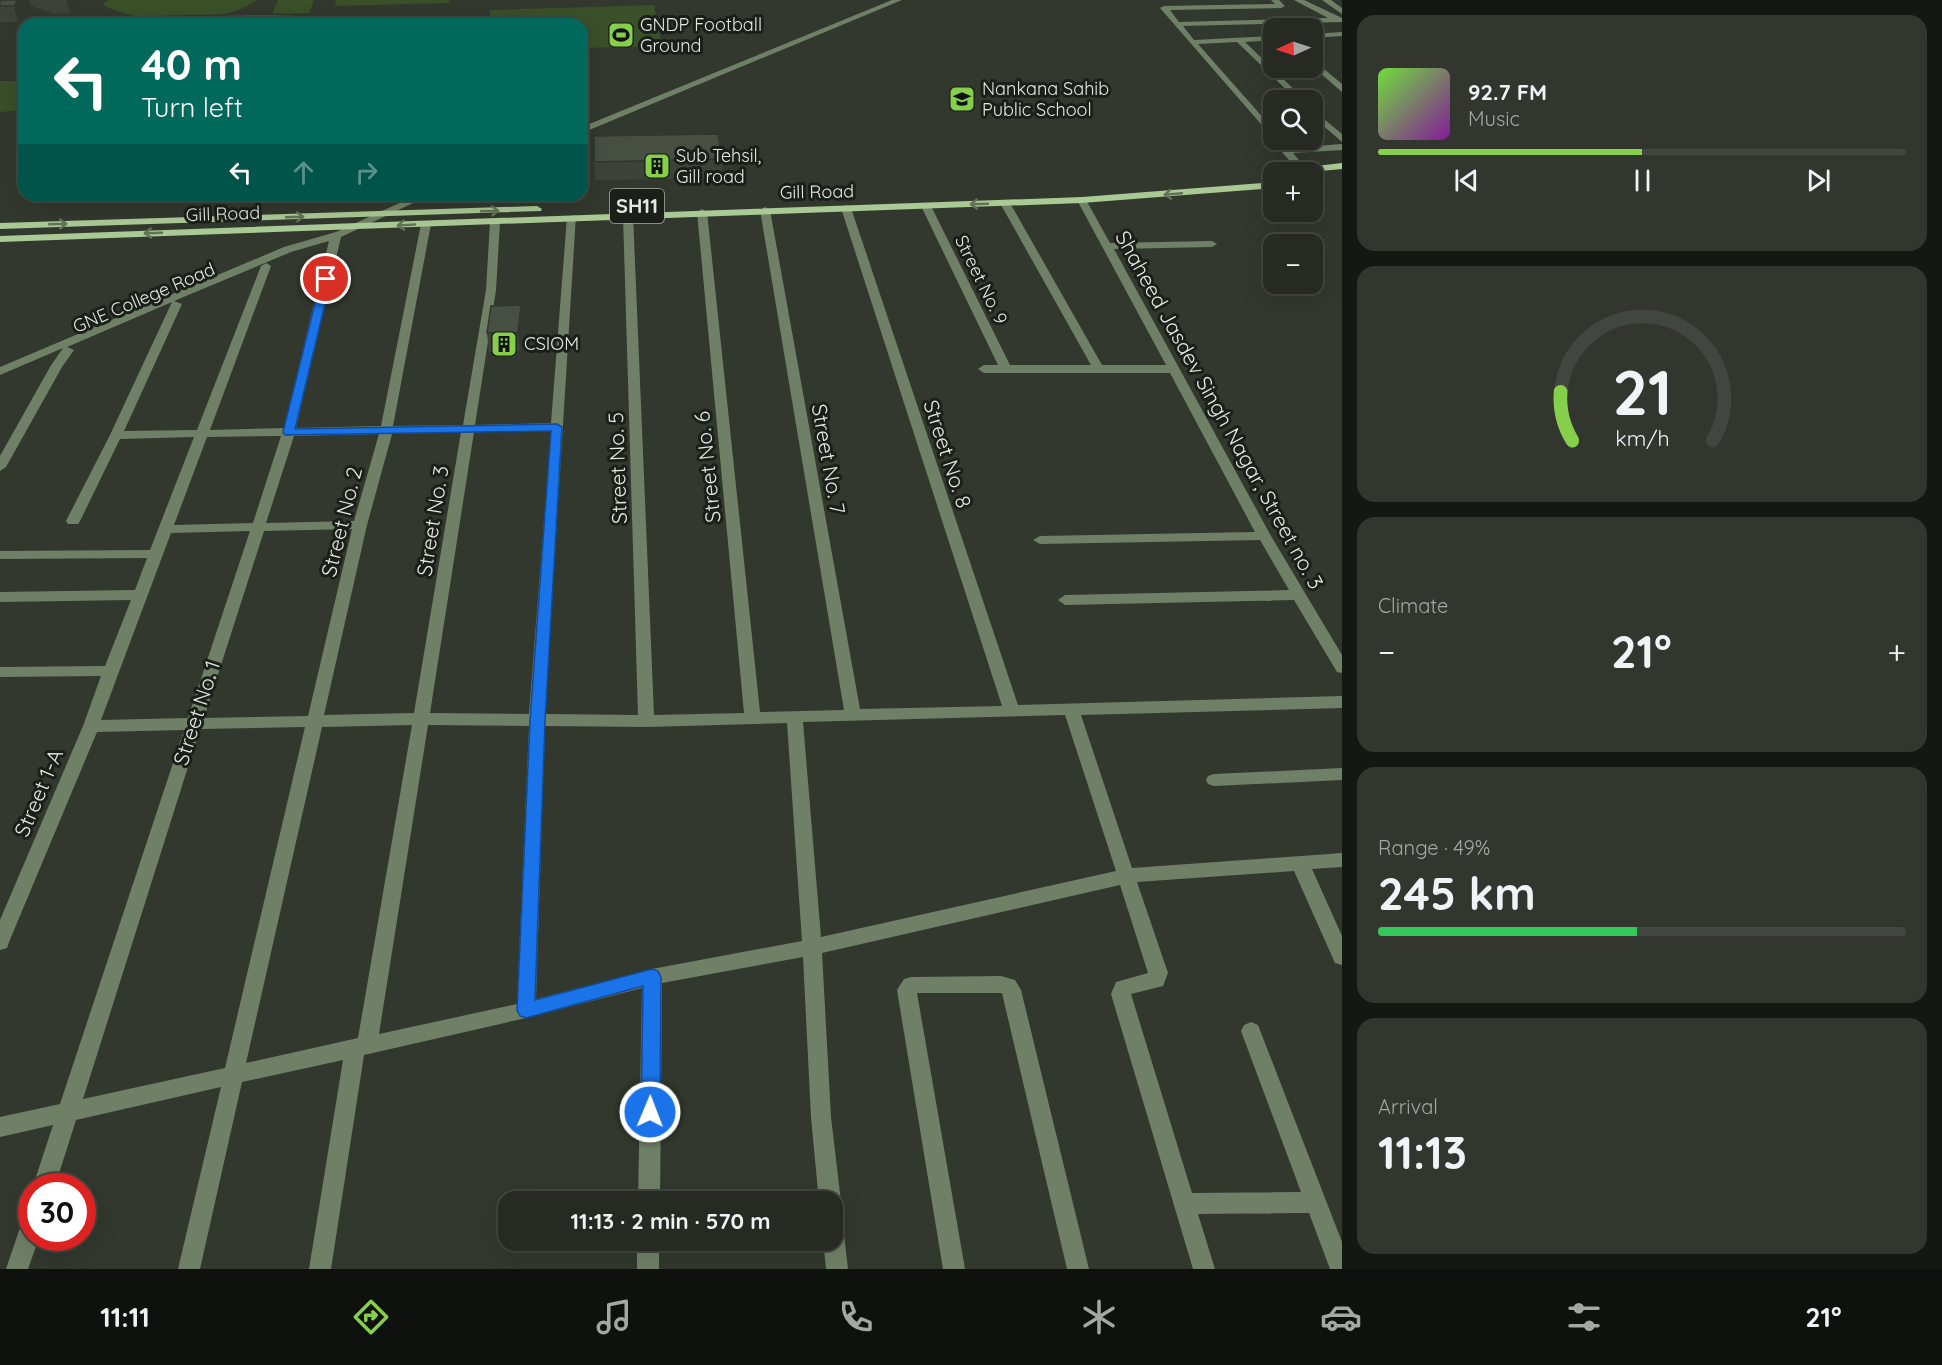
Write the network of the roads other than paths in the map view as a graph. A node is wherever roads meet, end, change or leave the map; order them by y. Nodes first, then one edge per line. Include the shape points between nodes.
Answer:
1 (898, 0) edge
2 (1221, 0) edge
3 (1275, 0) edge
4 (1298, 0) edge
5 (1326, 0) edge
6 (1228, 7) junction
7 (1341, 18) edge
8 (1176, 24) junction
9 (1342, 34) edge
10 (1323, 35) edge
11 (1263, 39) edge
12 (1239, 40) junction
13 (1192, 42) junction
14 (1323, 71) edge
15 (1342, 89) edge
16 (1291, 90) edge
17 (1263, 119) edge
18 (1342, 123) edge
19 (1325, 124) joint
20 (588, 128) edge
21 (1342, 139) edge
22 (1342, 147) edge
23 (1286, 151) joint
24 (1295, 162) edge
25 (1342, 166) edge
26 (1323, 168) edge
27 (1263, 175) edge
28 (1342, 176) edge
29 (1323, 179) edge
30 (1263, 185) edge
31 (1082, 200) junction
32 (412, 201) edge
33 (1005, 203) junction
34 (926, 206) junction
35 (846, 208) junction
36 (765, 210) junction
37 (702, 212) junction
38 (628, 214) junction
39 (380, 215) junction
40 (572, 217) junction
41 (495, 222) junction
42 (426, 224) junction
43 (0, 226) edge
44 (351, 227) junction
45 (336, 235) junction
46 (0, 239) edge
47 (1212, 244) dead end
48 (1108, 246) junction
49 (299, 248) junction
50 (266, 266) junction
51 (176, 304) junction
52 (68, 350) junction
53 (1098, 368) junction
54 (984, 369) dead end
55 (1006, 369) junction
56 (1174, 369) junction
57 (0, 371) edge
58 (0, 380) edge
59 (557, 427) junction
60 (467, 430) junction
61 (289, 432) junction
62 (386, 432) junction
63 (202, 434) junction
64 (116, 435) junction
65 (0, 467) edge
66 (73, 521) dead end
67 (360, 525) junction
68 (258, 527) junction
69 (167, 529) junction
70 (1264, 536) junction
71 (1040, 540) dead end
72 (158, 554) junction
73 (0, 555) edge
74 (141, 595) junction
75 (1298, 595) junction
76 (0, 597) edge
77 (1065, 600) dead end
78 (1342, 668) edge
79 (111, 671) junction
80 (0, 672) edge
81 (1342, 702) edge
82 (1071, 709) junction
83 (1012, 712) junction
84 (853, 714) junction
85 (795, 717) junction
86 (753, 718) junction
87 (423, 719) junction
88 (537, 721) junction
89 (646, 721) junction
90 (314, 723) junction
91 (193, 724) junction
92 (91, 726) junction
93 (1342, 774) edge
94 (1214, 780) dead end
95 (1342, 860) edge
96 (1300, 863) junction
97 (1126, 876) junction
98 (0, 942) edge
99 (812, 947) junction
100 (1342, 957) edge
101 (652, 977) junction
102 (526, 1010) junction
103 (1251, 1031) dead end
104 (361, 1048) junction
105 (234, 1077) junction
106 (69, 1112) junction
107 (0, 1127) edge
108 (48, 1173) edge
109 (649, 1191) edge
110 (829, 1191) edge
111 (1315, 1202) junction
112 (1185, 1204) junction
113 (23, 1251) edge
114 (648, 1251) edge
115 (835, 1251) edge
116 (17, 1269) edge
117 (189, 1269) edge
118 (320, 1269) edge
119 (648, 1269) edge
120 (837, 1269) edge
121 (954, 1269) edge
122 (1078, 1269) edge
123 (1204, 1269) edge
124 (1341, 1269) edge

1 - 20 street
2 - 6 street
3 - 6 street via 1281,6
4 - 7 street
5 - 7 street
6 - 8 street via 1164,8
7 - 8 street
8 - 13 street
9 - 10 street
11 - 12 street
12 - 13 street
12 - 16 street
13 - 17 street
14 - 15 street
18 - 19 street
19 - 21 street
22 - 23 street
23 - 24 street
25 - 26 main road
39 -> 27 main road, Gill Road / SH11 via 1082,191
28 - 29 main road
30 -> 31 main road, Gill Road / SH11
31 - 33 main road, Gill Road / SH11
31 - 48 street, Shaheed Jasdev Singh Nagar, Street no. 3
32 - 39 street, GNE College Road
33 -> 34 main road, Gill Road / SH11
33 - 53 street
34 - 35 main road, Gill Road / SH11
34 - 55 street, Street No. 9
35 - 36 main road, Gill Road / SH11
35 - 83 street, Street No. 8
36 - 37 main road, Gill Road / SH11
36 - 84 street, Street No. 7
37 - 38 main road, Gill Road / SH11
37 - 86 street, Street No. 6
38 - 40 main road, Gill Road / SH11
38 - 89 street, Street No. 5
43 -> 39 main road, Gill Road / SH11
39 - 44 street, GNE College Road
40 - 41 main road, Gill Road / SH11
40 - 59 street
41 - 42 main road, Gill Road / SH11
41 - 60 street, Street No. 3 via 491,290
42 -> 44 main road, Gill Road / SH11
42 - 62 street, Street No. 2
44 - 45 street, GNE College Road
44 -> 46 main road, Gill Road / SH11
45 - 49 street, GNE College Road
45 - 61 street, Street No. 1
47 - 48 street
48 - 56 street, Shaheed Jasdev Singh Nagar, Street no. 3
49 - 50 street, GNE College Road via 295,254
49 - 57 street, GNE College Road via 288,249
50 - 51 street, GNE College Road
50 - 63 street, Street 1-A
51 - 52 street, GNE College Road
51 - 64 street
52 - 58 street, GNE College Road
52 - 65 street
53 - 55 street
53 - 56 street
54 - 55 street
56 - 70 street, Shaheed Jasdev Singh Nagar, Street no. 3
59 - 60 street
59 - 88 street
60 - 62 street
60 - 87 street, Street No. 3
61 - 62 street
61 - 63 street
61 - 68 street, Street No. 1
62 - 67 street, Street No. 2
63 - 64 street
63 - 69 street, Street 1-A
64 - 66 street
67 - 68 street
67 - 90 street, Street No. 2
68 - 69 street
68 - 91 street, Street No. 1
69 - 72 street, Street 1-A
70 - 71 street
70 - 75 street, Shaheed Jasdev Singh Nagar, Street no. 3
72 - 73 street
72 - 74 street, Street 1-A
74 - 76 street
74 - 79 street, Street 1-A
75 - 77 street
75 - 78 street, Shaheed Jasdev Singh Nagar, Street no. 3
79 - 80 street
79 - 92 street, Street 1-A
81 - 82 street
82 - 83 street
82 - 97 street
83 - 84 street
84 - 85 street
85 - 86 street
85 - 99 street
86 - 89 street
87 - 88 street
87 - 90 street
87 - 104 street, Street No. 3
88 - 89 street
88 - 102 street
90 - 91 street
90 - 105 street, Street No. 2
91 - 92 street
91 - 106 street, Street No. 1
92 - 98 street, Street 1-A
93 - 94 street
95 - 96 street
96 - 97 street
96 - 100 street
97 - 99 street
97 - 112 street via 1158,977 1123,988 1121,994
99 - 101 street
99 - 110 street
101 - 102 street
101 - 109 street
102 - 104 street
103 - 111 street
104 - 105 street
104 - 118 street, Street No. 3
105 - 106 street
105 - 117 street, Street No. 2
106 - 107 street
106 - 108 street, Street No. 1
111 - 112 street
111 - 124 street
112 - 123 street
113 - 116 street
114 - 119 street
115 - 120 street
121 - 122 street via 906,990 911,985 1001,984 1011,990

